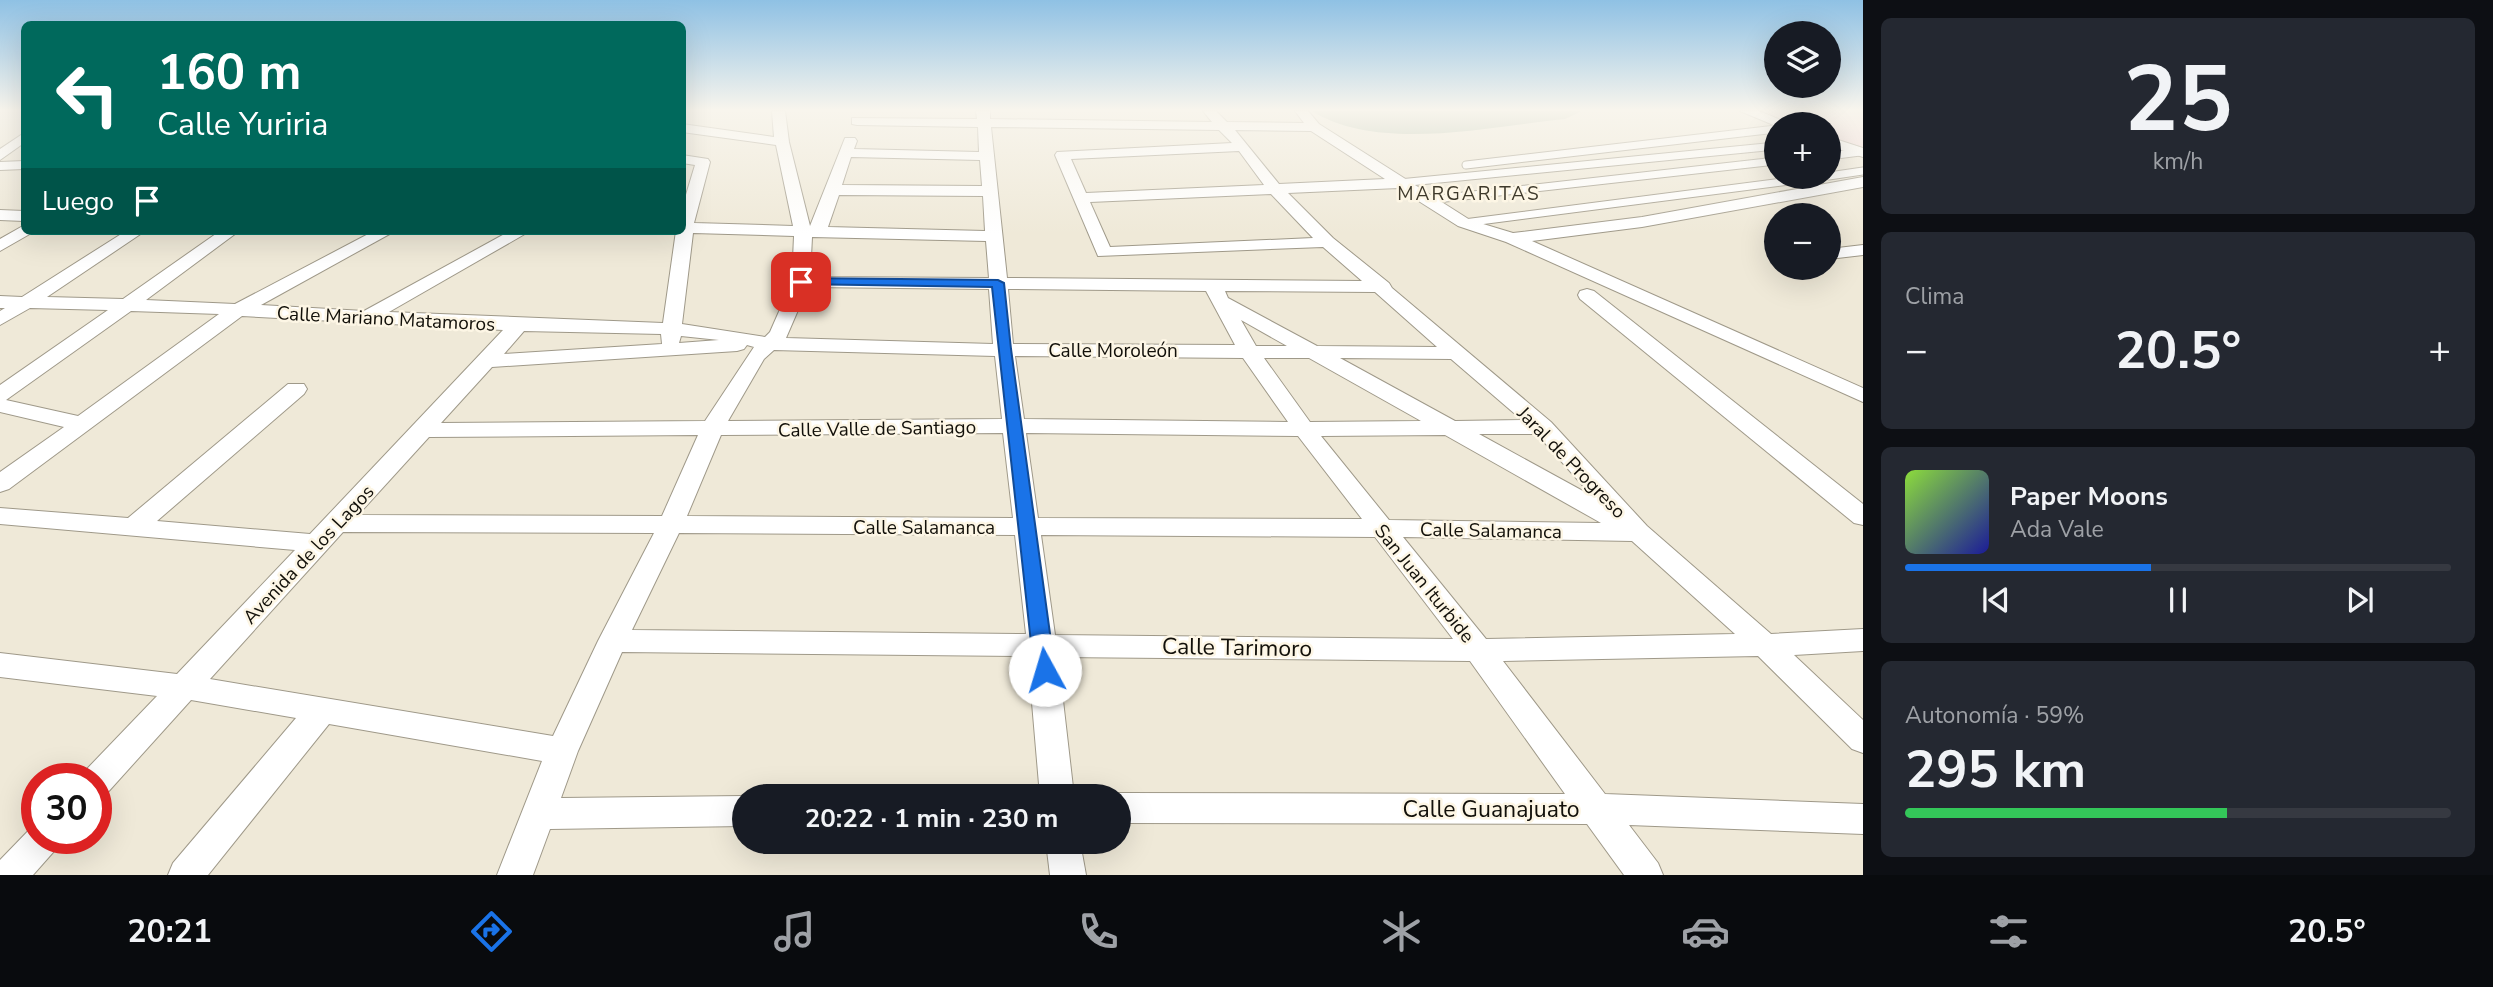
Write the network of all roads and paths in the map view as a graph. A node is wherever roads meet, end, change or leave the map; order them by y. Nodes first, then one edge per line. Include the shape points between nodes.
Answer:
1 (785, 152) edge
2 (987, 152) edge
3 (1133, 152) edge
4 (1246, 152) edge
5 (1352, 152) edge
6 (1579, 152) edge
7 (1717, 152) edge
8 (846, 153) joint
9 (1862, 153) edge
10 (1841, 155) edge
11 (987, 156) junction
12 (686, 160) edge
13 (1764, 163) edge
14 (21, 165) edge
15 (1466, 165) dead end
16 (0, 166) edge
17 (1863, 171) edge
18 (1841, 174) edge
19 (1863, 182) edge
20 (1399, 183) junction
21 (1764, 184) edge
22 (1275, 189) junction
23 (833, 190) junction
24 (990, 191) junction
25 (1081, 198) junction
26 (1428, 200) junction
27 (0, 215) edge
28 (21, 216) edge
29 (686, 221) edge
30 (1464, 223) junction
31 (686, 228) edge
32 (811, 232) junction
33 (21, 234) edge
34 (131, 235) edge
35 (226, 235) edge
36 (379, 235) edge
37 (515, 235) edge
38 (683, 235) edge
39 (994, 236) junction
40 (1512, 238) junction
41 (1326, 242) junction
42 (0, 246) edge
43 (1863, 250) edge
44 (1841, 253) edge
45 (801, 282) junction
46 (998, 283) junction
47 (1618, 287) junction
48 (1383, 288) junction
49 (1217, 294) junction
50 (0, 302) edge
51 (27, 302) junction
52 (131, 304) junction
53 (240, 309) junction
54 (367, 317) junction
55 (0, 319) edge
56 (519, 325) junction
57 (671, 328) junction
58 (765, 343) junction
59 (1004, 349) junction
60 (1248, 350) junction
61 (1314, 351) junction
62 (669, 352) junction
63 (1456, 353) junction
64 (485, 361) junction
65 (296, 389) dead end
66 (0, 395) edge
67 (1863, 396) edge
68 (0, 405) edge
69 (80, 424) junction
70 (1015, 426) junction
71 (1543, 427) junction
72 (712, 429) junction
73 (1304, 429) junction
74 (1448, 429) junction
75 (421, 430) junction
76 (0, 484) edge
77 (0, 516) edge
78 (1863, 517) edge
79 (335, 523) junction
80 (670, 526) junction
81 (1027, 527) junction
82 (133, 528) junction
83 (1381, 528) junction
84 (1638, 532) junction
85 (317, 543) junction
86 (1863, 640) edge
87 (612, 641) junction
88 (1042, 645) junction
89 (1765, 645) junction
90 (1478, 650) junction
91 (0, 665) edge
92 (184, 687) junction
93 (321, 710) junction
94 (1863, 740) edge
95 (562, 751) junction
96 (112, 765) edge
97 (1056, 784) edge
98 (1131, 808) edge
99 (1596, 809) junction
100 (732, 811) edge
101 (538, 814) junction
102 (1863, 818) edge
103 (29, 854) edge
104 (1065, 854) edge
105 (10, 875) edge
106 (186, 875) edge
107 (515, 875) edge
108 (1068, 875) edge
109 (1645, 875) edge

1 - 32 street
2 - 11 street
3 - 25 street via 1062,155
4 - 22 street, Jaral de Progreso
5 - 20 street
6 - 15 lane
7 - 20 lane
8 - 11 street
8 - 23 street
9 - 10 lane
11 - 24 street
12 - 29 street via 704,162
13 - 26 lane
14 - 16 street
17 - 18 lane
19 - 40 street via 1642,222
20 - 22 street
20 - 26 street
21 - 30 lane
22 - 25 street
22 - 41 street, Jaral de Progreso
23 - 24 street
23 - 32 street
24 - 39 street
25 - 41 street via 1104,252
26 - 30 street
27 - 28 street
30 - 40 street
31 - 32 street
32 - 39 street
32 - 45 street
33 - 42 street
34 - 51 street
35 - 52 street
36 - 53 street
37 - 54 street
38 - 57 street
39 - 46 street
40 - 47 street
41 - 48 street, Jaral de Progreso
43 - 44 street
45 - 46 street
45 - 58 street via 779,335
46 - 49 street
46 - 59 street
47 - 67 street
47 - 78 street via 1587,295
48 - 49 street
48 - 63 street, Jaral de Progreso
49 - 60 street, San Juan Iturbide
49 - 61 street
50 - 51 street, Calle Mariano Matamoros
51 - 52 street, Calle Mariano Matamoros
51 - 55 street
52 - 53 street, Calle Mariano Matamoros
52 - 66 street
53 - 54 street, Calle Mariano Matamoros
53 - 69 street
54 - 56 street, Calle Mariano Matamoros
56 - 57 street, Calle Mariano Matamoros
56 - 64 street, Avenida de los Lagos
57 - 58 street, Calle Mariano Matamoros
57 - 62 street
58 - 59 street, Calle Moroleón
58 - 62 street
58 - 72 street
59 - 60 street, Calle Moroleón
59 - 70 street
60 - 61 street, Calle Moroleón
60 - 73 street, San Juan Iturbide
61 - 63 street, Calle Moroleón
61 - 74 street
62 - 64 street
63 - 71 street, Jaral de Progreso
64 - 75 street, Avenida de los Lagos
65 - 82 street
68 - 69 street
69 - 76 street
70 - 72 street, Calle Valle de Santiago
70 - 73 street, Calle Valle de Santiago
70 - 81 street
71 - 74 street, Calle Valle de Santiago
71 - 84 street, Jaral de Progreso
72 - 75 street, Calle Valle de Santiago
72 - 80 street
73 - 74 street, Calle Valle de Santiago
73 - 83 street, San Juan Iturbide
74 - 84 street
75 - 79 street, Avenida de los Lagos
77 - 82 street
79 - 80 street, Calle Salamanca
79 - 85 street, Avenida de los Lagos
80 - 81 street, Calle Salamanca
80 - 87 street
81 - 83 street, Calle Salamanca
81 - 88 street
82 - 85 street
83 - 84 street, Calle Salamanca
83 - 90 street, San Juan Iturbide
84 - 89 street, Jaral de Progreso
85 - 92 street, Avenida de los Lagos
86 - 89 street, Calle Tarimoro
87 - 88 street, Calle Tarimoro
87 - 95 street
88 - 90 street, Calle Tarimoro
88 - 97 street
89 - 90 street, Calle Tarimoro
89 - 94 street, Jaral de Progreso
90 - 99 street, San Juan Iturbide
91 - 92 street
92 - 93 street
92 - 96 street, Avenida de los Lagos
93 - 95 street
93 - 106 street
95 - 101 street
98 - 99 street, Calle Guanajuato
99 - 102 street, Calle Guanajuato
99 - 109 street, San Juan Iturbide
100 - 101 street
101 - 107 street
103 - 105 street
104 - 108 street

